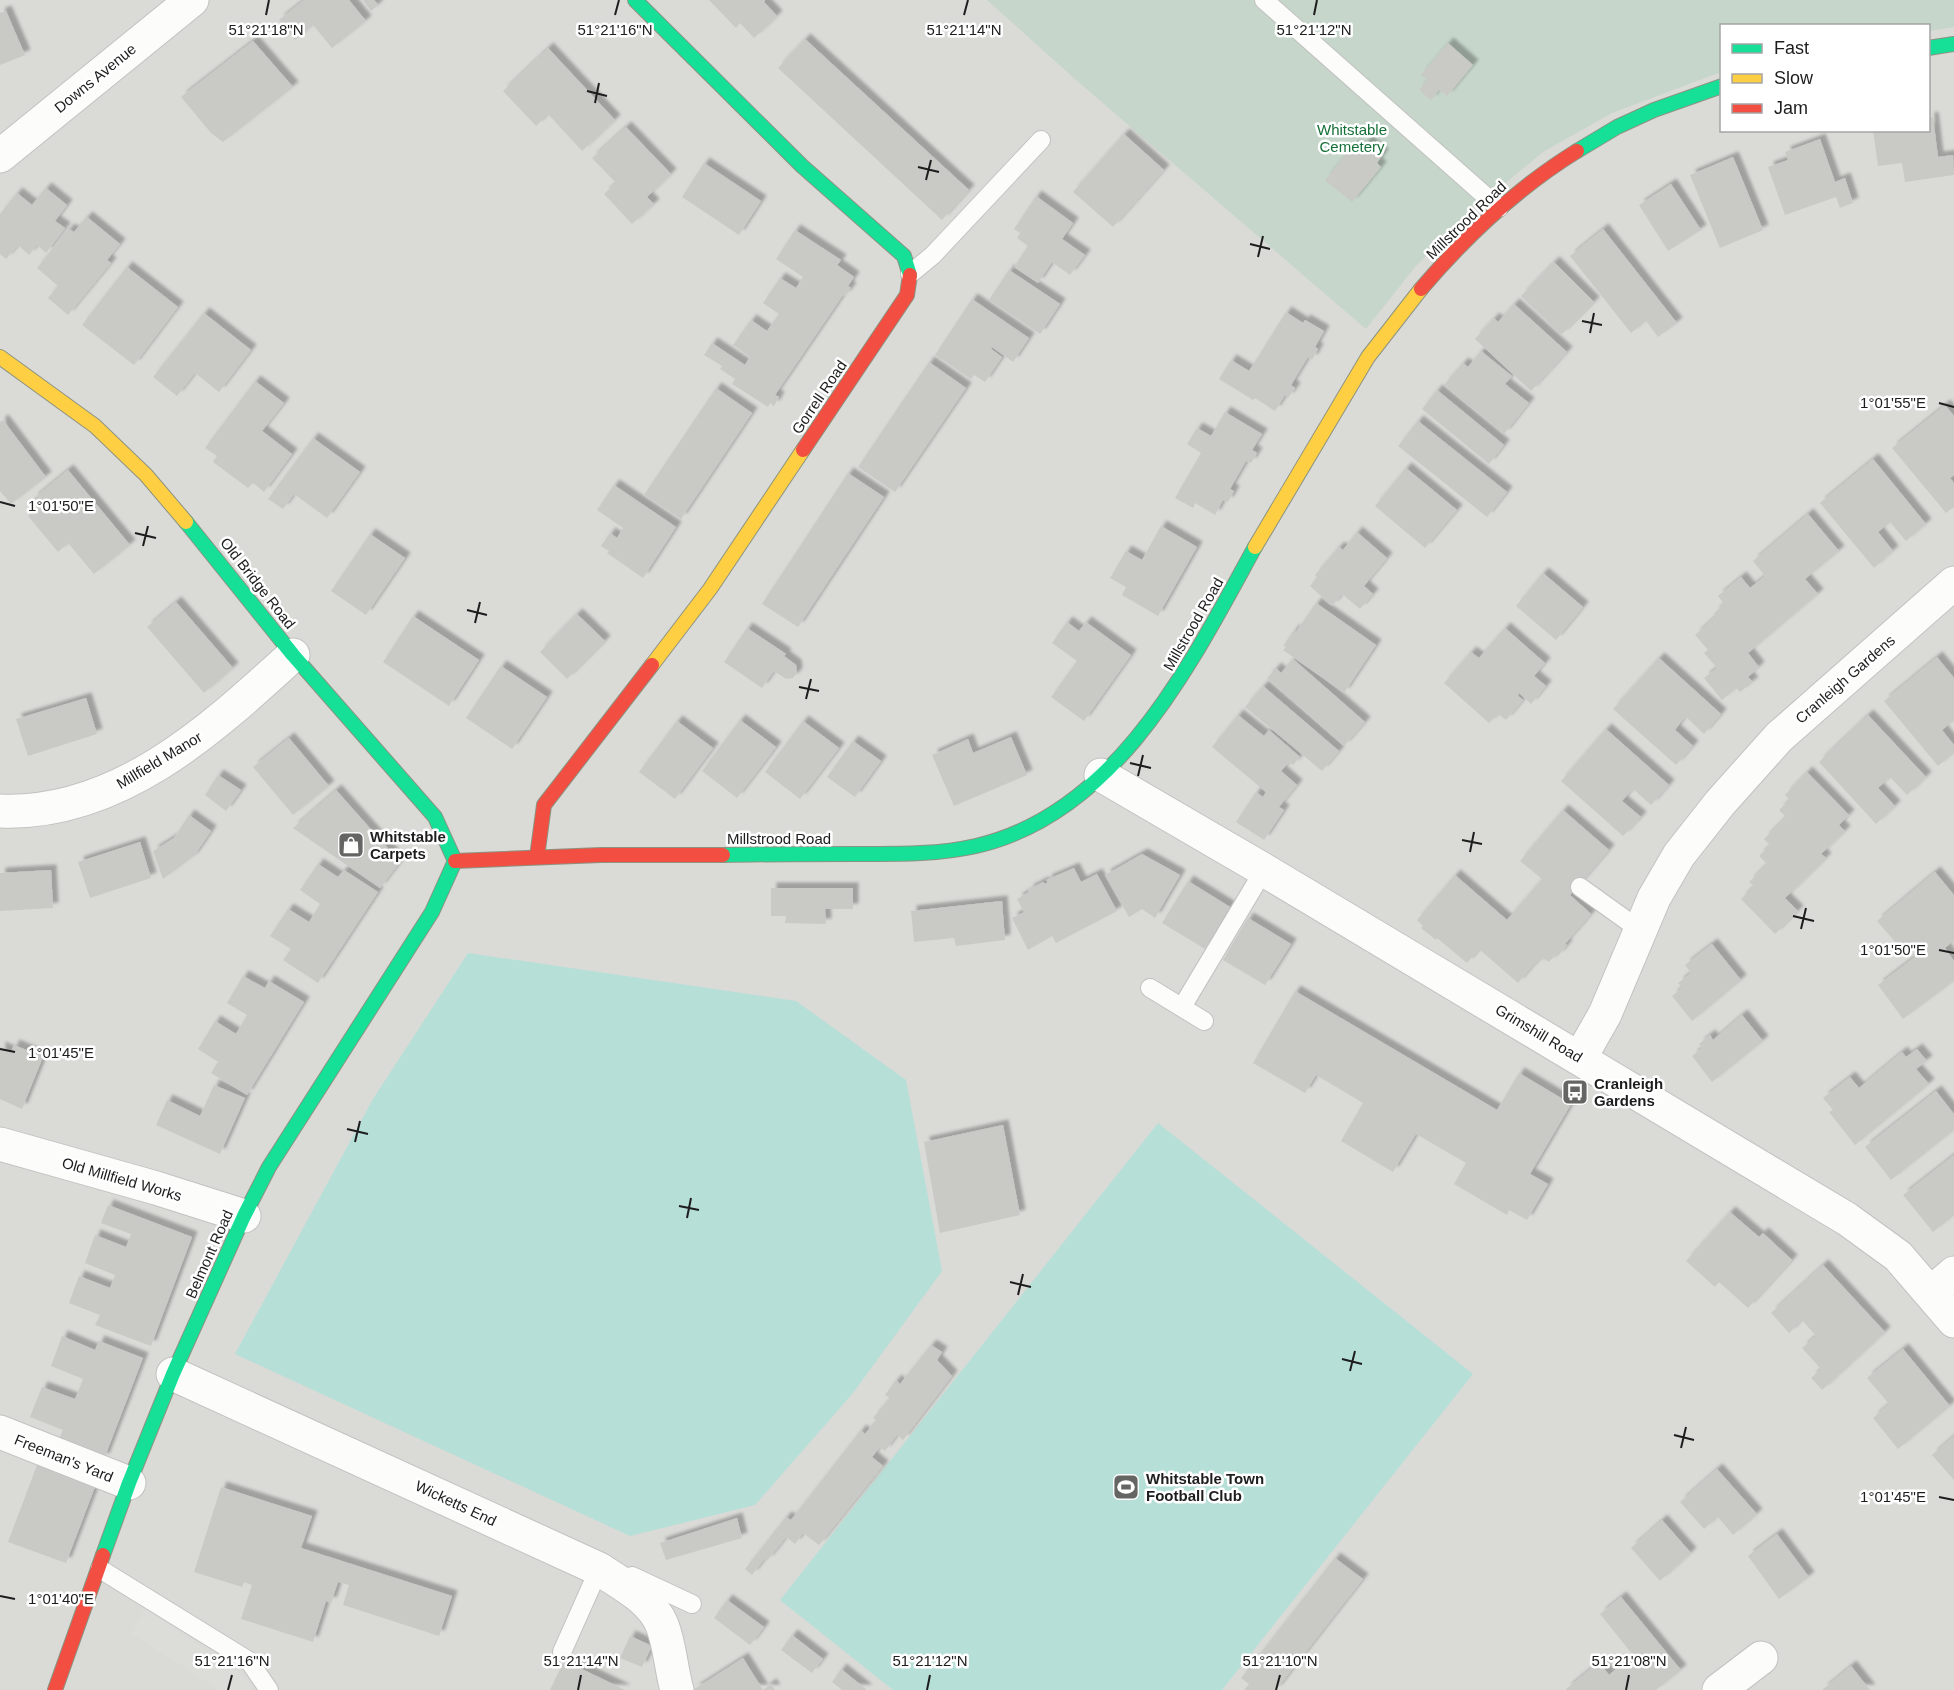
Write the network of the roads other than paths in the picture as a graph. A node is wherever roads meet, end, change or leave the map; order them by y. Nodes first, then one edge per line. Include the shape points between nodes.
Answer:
1 (192, 0) edge
2 (635, 0) edge
3 (1264, 0) edge
4 (1954, 44) edge
5 (1930, 48) edge
6 (1720, 87) edge
7 (1041, 140) dead end
8 (0, 156) edge
9 (1499, 208) junction
10 (910, 274) junction
11 (0, 357) edge
12 (1954, 583) edge
13 (293, 655) junction
14 (1101, 775) junction
15 (0, 811) edge
16 (537, 857) junction
17 (455, 861) junction
18 (1264, 870) junction
19 (1580, 887) dead end
20 (1640, 930) junction
21 (1150, 988) dead end
22 (1182, 1008) junction
23 (1204, 1021) dead end
24 (1580, 1058) junction
25 (0, 1144) edge
26 (244, 1216) junction
27 (1942, 1283) edge
28 (1954, 1321) edge
29 (173, 1374) junction
30 (235, 1401) junction
31 (0, 1432) edge
32 (129, 1483) junction
33 (99, 1569) junction
34 (599, 1569) junction
35 (692, 1604) dead end
36 (562, 1652) dead end
37 (1761, 1658) dead end
38 (55, 1690) edge
39 (269, 1690) edge
40 (676, 1690) edge
41 (1719, 1690) edge

1 - 8 street, Downs Avenue
2 - 10 street via 802,166 904,256
3 - 9 lane
4 - 5 street
6 - 9 street, Millstrood Road via 1617,128 1551,167
7 - 10 lane via 933,255
9 - 14 street, Millstrood Road via 1455,249 1368,357 1188,668 1138,736
10 - 16 street, Gorrell Road via 907,295 710,589 544,805
11 - 13 street, Old Bridge Road via 95,426 146,475
12 - 20 street, Cranleigh Gardens via 1779,737 1679,855
13 - 15 street, Millfield Manor via 204,733 140,775 85,799 28,811
13 - 17 street, Old Bridge Road via 435,817
14 - 16 street, Millstrood Road via 1066,806 1019,832 976,846 925,854
14 - 18 street, Grimshill Road
16 - 17 street, Millstrood Road
17 - 26 street, Belmont Road via 432,912 270,1167
18 - 22 lane
18 - 24 street, Grimshill Road
19 - 20 lane
20 - 24 street, Cranleigh Gardens via 1605,1014
21 - 22 lane
22 - 23 lane
24 - 27 street, Grimshill Road via 1856,1224
25 - 26 street, Old Millfield Works
26 - 29 street, Belmont Road
27 - 28 street, Grimshill Road
29 - 30 street, Wicketts End
29 - 32 street, Belmont Road
30 - 34 street, Wicketts End
30 - 35 lane via 323,1436
31 - 32 street, Freeman's Yard
32 - 33 street, Belmont Road
33 - 38 street, Belmont Road
33 - 39 lane via 249,1661
34 - 36 lane
34 - 40 street, Wicketts End via 654,1610 667,1640
37 - 41 street

